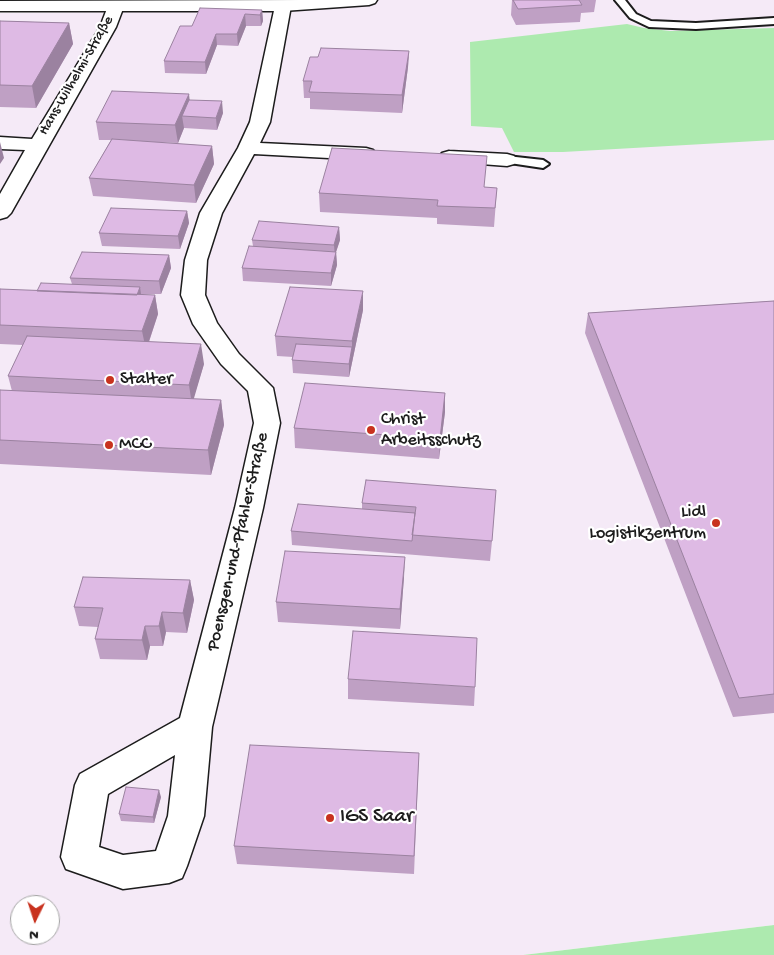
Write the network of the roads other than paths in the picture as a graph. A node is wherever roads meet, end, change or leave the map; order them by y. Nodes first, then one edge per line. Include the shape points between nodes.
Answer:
1 (370, 0) edge
2 (620, 0) edge
3 (0, 6) edge
4 (116, 6) junction
5 (283, 6) junction
6 (774, 21) edge
7 (0, 143) edge
8 (38, 145) junction
9 (248, 148) junction
10 (386, 154) edge
11 (426, 156) edge
12 (507, 160) joint
13 (543, 164) dead end
14 (0, 213) edge
15 (195, 727) junction

1 - 5 street
2 - 6 lane via 633,16 649,24 696,26
3 - 4 street
4 - 5 street
4 - 8 street, Hans-Wilhelmi-Straße via 108,27
5 - 9 street, Poensgen-und-Pfahler-Straße via 260,122
7 - 8 street, Hans-Wilhelmi-Straße
8 - 14 street, Hans-Wilhelmi-Straße
9 - 10 street
9 - 15 street, Poensgen-und-Pfahler-Straße via 212,213 196,260 193,295 205,324 230,359 260,388 267,422
11 - 12 street
12 - 13 lane
15 - 15 street, Poensgen-und-Pfahler-Straße via 186,816 170,866 123,872 79,857 92,785

